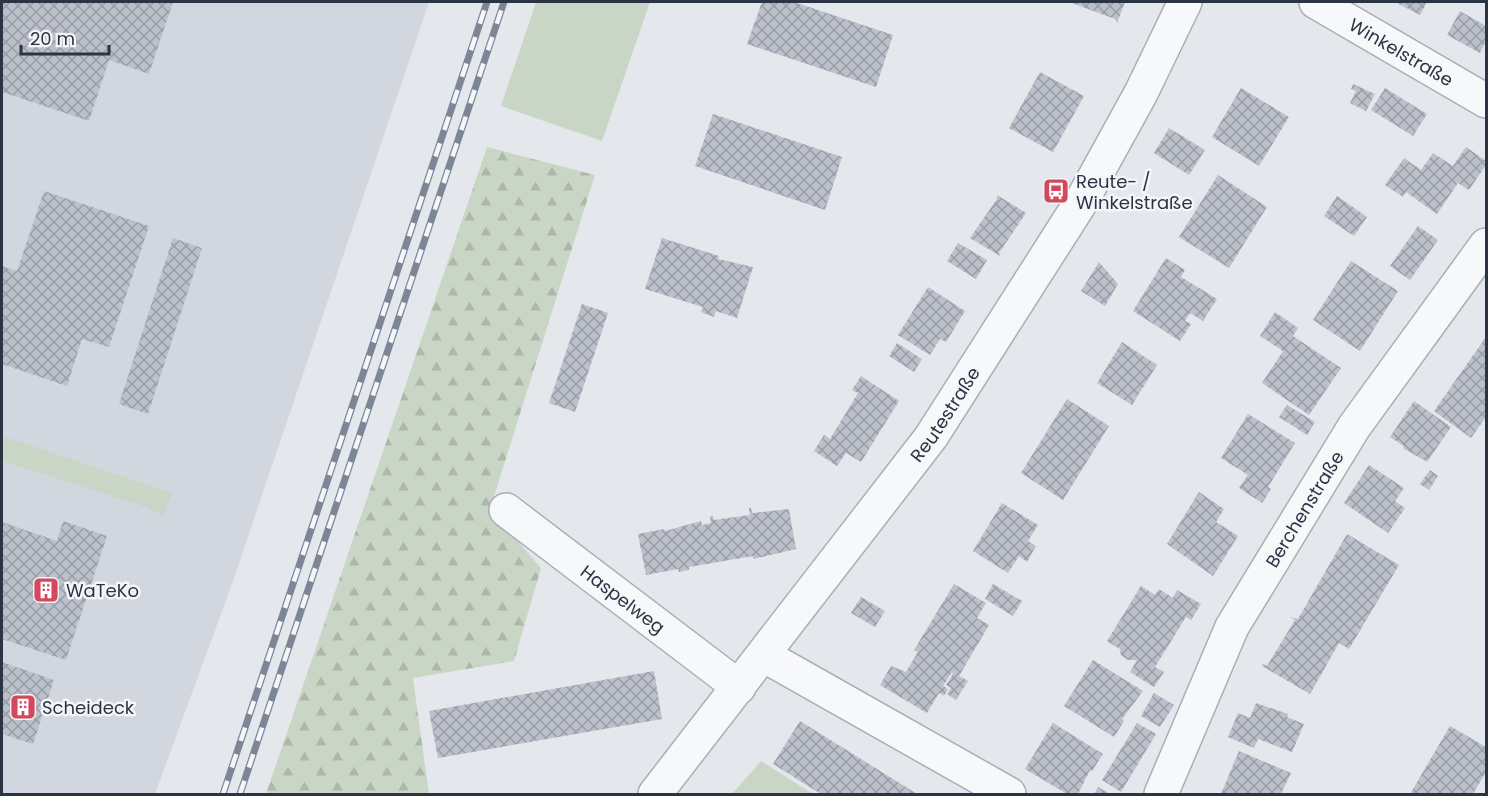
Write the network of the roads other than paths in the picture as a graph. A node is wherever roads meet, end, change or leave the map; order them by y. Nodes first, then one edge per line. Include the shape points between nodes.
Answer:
1 (1185, 2) edge
2 (1316, 2) edge
3 (1486, 101) edge
4 (1486, 245) edge
5 (506, 510) dead end
6 (765, 656) junction
7 (739, 687) junction
8 (655, 795) edge
9 (1009, 795) edge
10 (1161, 795) edge

1 - 6 street, Reutestraße via 1082,202 931,437
2 - 3 street, Winkelstraße
4 - 10 street, Berchenstraße via 1354,428 1232,627
5 - 7 street, Haspelweg
6 - 7 street, Reutestraße
6 - 9 street
7 - 8 street, Reutestraße

